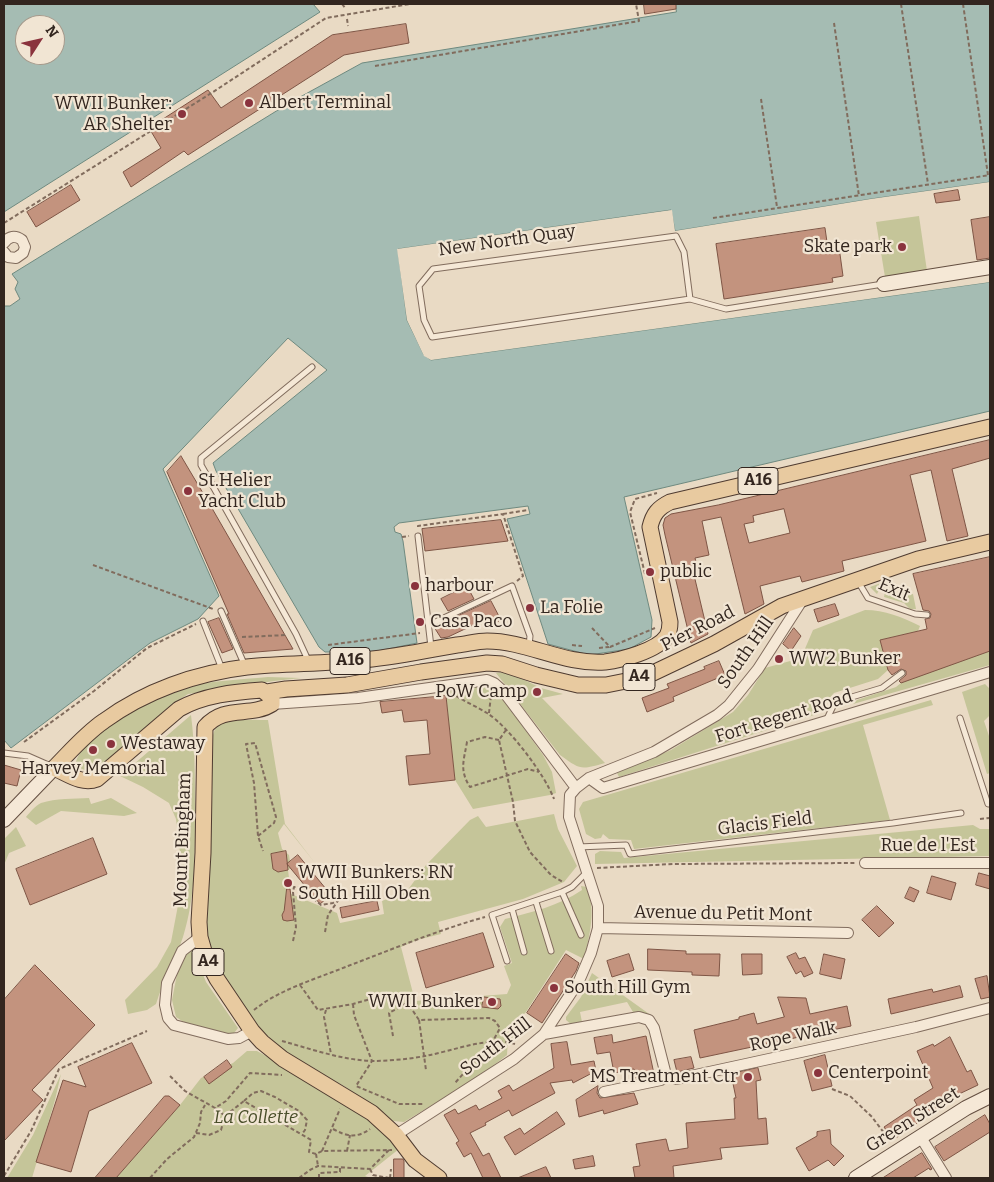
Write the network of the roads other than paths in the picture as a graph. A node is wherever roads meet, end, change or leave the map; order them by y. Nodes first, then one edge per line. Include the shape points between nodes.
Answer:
1 (4, 243) edge
2 (4, 252) edge
3 (990, 267) edge
4 (884, 284) joint
5 (690, 299) junction
6 (312, 367) dead end
7 (990, 427) edge
8 (418, 536) road end
9 (990, 542) edge
10 (857, 580) junction
11 (804, 598) junction
12 (221, 611) road end
13 (927, 615) dead end
14 (203, 621) road end
15 (429, 624) junction
16 (528, 647) junction
17 (432, 649) junction
18 (309, 662) junction
19 (246, 667) junction
20 (223, 672) junction
21 (990, 672) edge
22 (902, 673) dead end
23 (269, 698) junction
24 (960, 718) dead end
25 (826, 721) junction
26 (4, 753) edge
27 (54, 768) junction
28 (589, 778) junction
29 (576, 788) junction
30 (990, 804) edge
31 (961, 813) dead end
32 (4, 820) edge
33 (578, 847) junction
34 (865, 863) road end
35 (990, 863) edge
36 (588, 871) junction
37 (562, 892) junction
38 (536, 902) junction
39 (512, 909) junction
40 (598, 928) junction
41 (848, 933) dead end
42 (581, 934) dead end
43 (200, 937) junction
44 (551, 951) dead end
45 (524, 952) dead end
46 (507, 961) dead end
47 (990, 1008) edge
48 (252, 1031) junction
49 (544, 1034) junction
50 (666, 1076) junction
51 (604, 1092) dead end
52 (990, 1096) edge
53 (920, 1136) junction
54 (391, 1140) junction
55 (439, 1178) edge
56 (856, 1178) edge
57 (946, 1178) edge

1 - 2 street via 15,236 25,247 16,258 8,257
3 - 4 street, New North Quay
4 - 5 lane, New North Quay via 726,309
5 - 5 lane, New North Quay via 684,252 676,236 433,269 419,286 424,320 432,337
6 - 18 lane via 201,458 201,466
7 - 16 main road, A16 via 670,502 652,516 650,527 670,622 666,637 649,649 606,662 559,657
8 - 15 lane
9 - 10 main road, Pier Road / A4 via 918,559
10 - 11 main road, Pier Road / A4
10 - 13 lane, Exit via 868,598
11 - 23 main road, Pier Road / A4 via 772,610 714,644 653,673 606,685 578,685 502,664 487,663
11 - 28 street, South Hill via 758,669 729,705 654,752
12 - 19 lane
14 - 20 lane
15 - 16 lane via 512,586 530,636
15 - 17 lane
16 - 17 main road, A16 via 486,641
17 - 18 main road, A16 via 361,660
18 - 19 main road, A16
19 - 20 main road, A16
20 - 27 main road, A16 via 148,695 103,722
21 - 25 street, Fort Regent Road
22 - 25 lane via 882,688 835,702
23 - 27 main road via 262,690 193,701 179,709 97,779 89,782
23 - 29 street via 358,698 487,680 503,691
23 - 43 main road, Mount Bingham / A4 via 264,709 218,715 205,727
24 - 30 lane
25 - 28 street, Fort Regent Road via 603,788
26 - 27 lane via 28,756
27 - 32 street
28 - 29 street, South Hill
29 - 33 street, South Hill via 570,796 569,816
31 - 33 lane, Glacis Field via 893,824 630,854 626,845
33 - 36 street, South Hill
34 - 35 street, Rue de l'Est
36 - 37 lane
36 - 40 street, South Hill via 598,906
37 - 38 lane
37 - 42 lane
38 - 39 lane
38 - 44 lane
39 - 45 lane
39 - 46 lane via 492,915
40 - 41 street, Avenue du Petit Mont
40 - 49 street, South Hill via 579,981
43 - 48 main road, Mount Bingham / A4 via 206,958 217,978
43 - 48 street via 182,951 167,983 165,1005 168,1018 174,1025 228,1039 239,1038
47 - 50 street, Rope Walk via 677,1079
48 - 54 main road, Mount Bingham / A4 via 283,1059 372,1113
49 - 50 street via 639,1017 649,1020
49 - 54 street, South Hill via 514,1059
50 - 51 street, Rope Walk via 661,1080
52 - 53 street, Green Street
53 - 56 street, Green Street
53 - 57 street
54 - 55 main road, Mount Bingham / A4 via 396,1150

